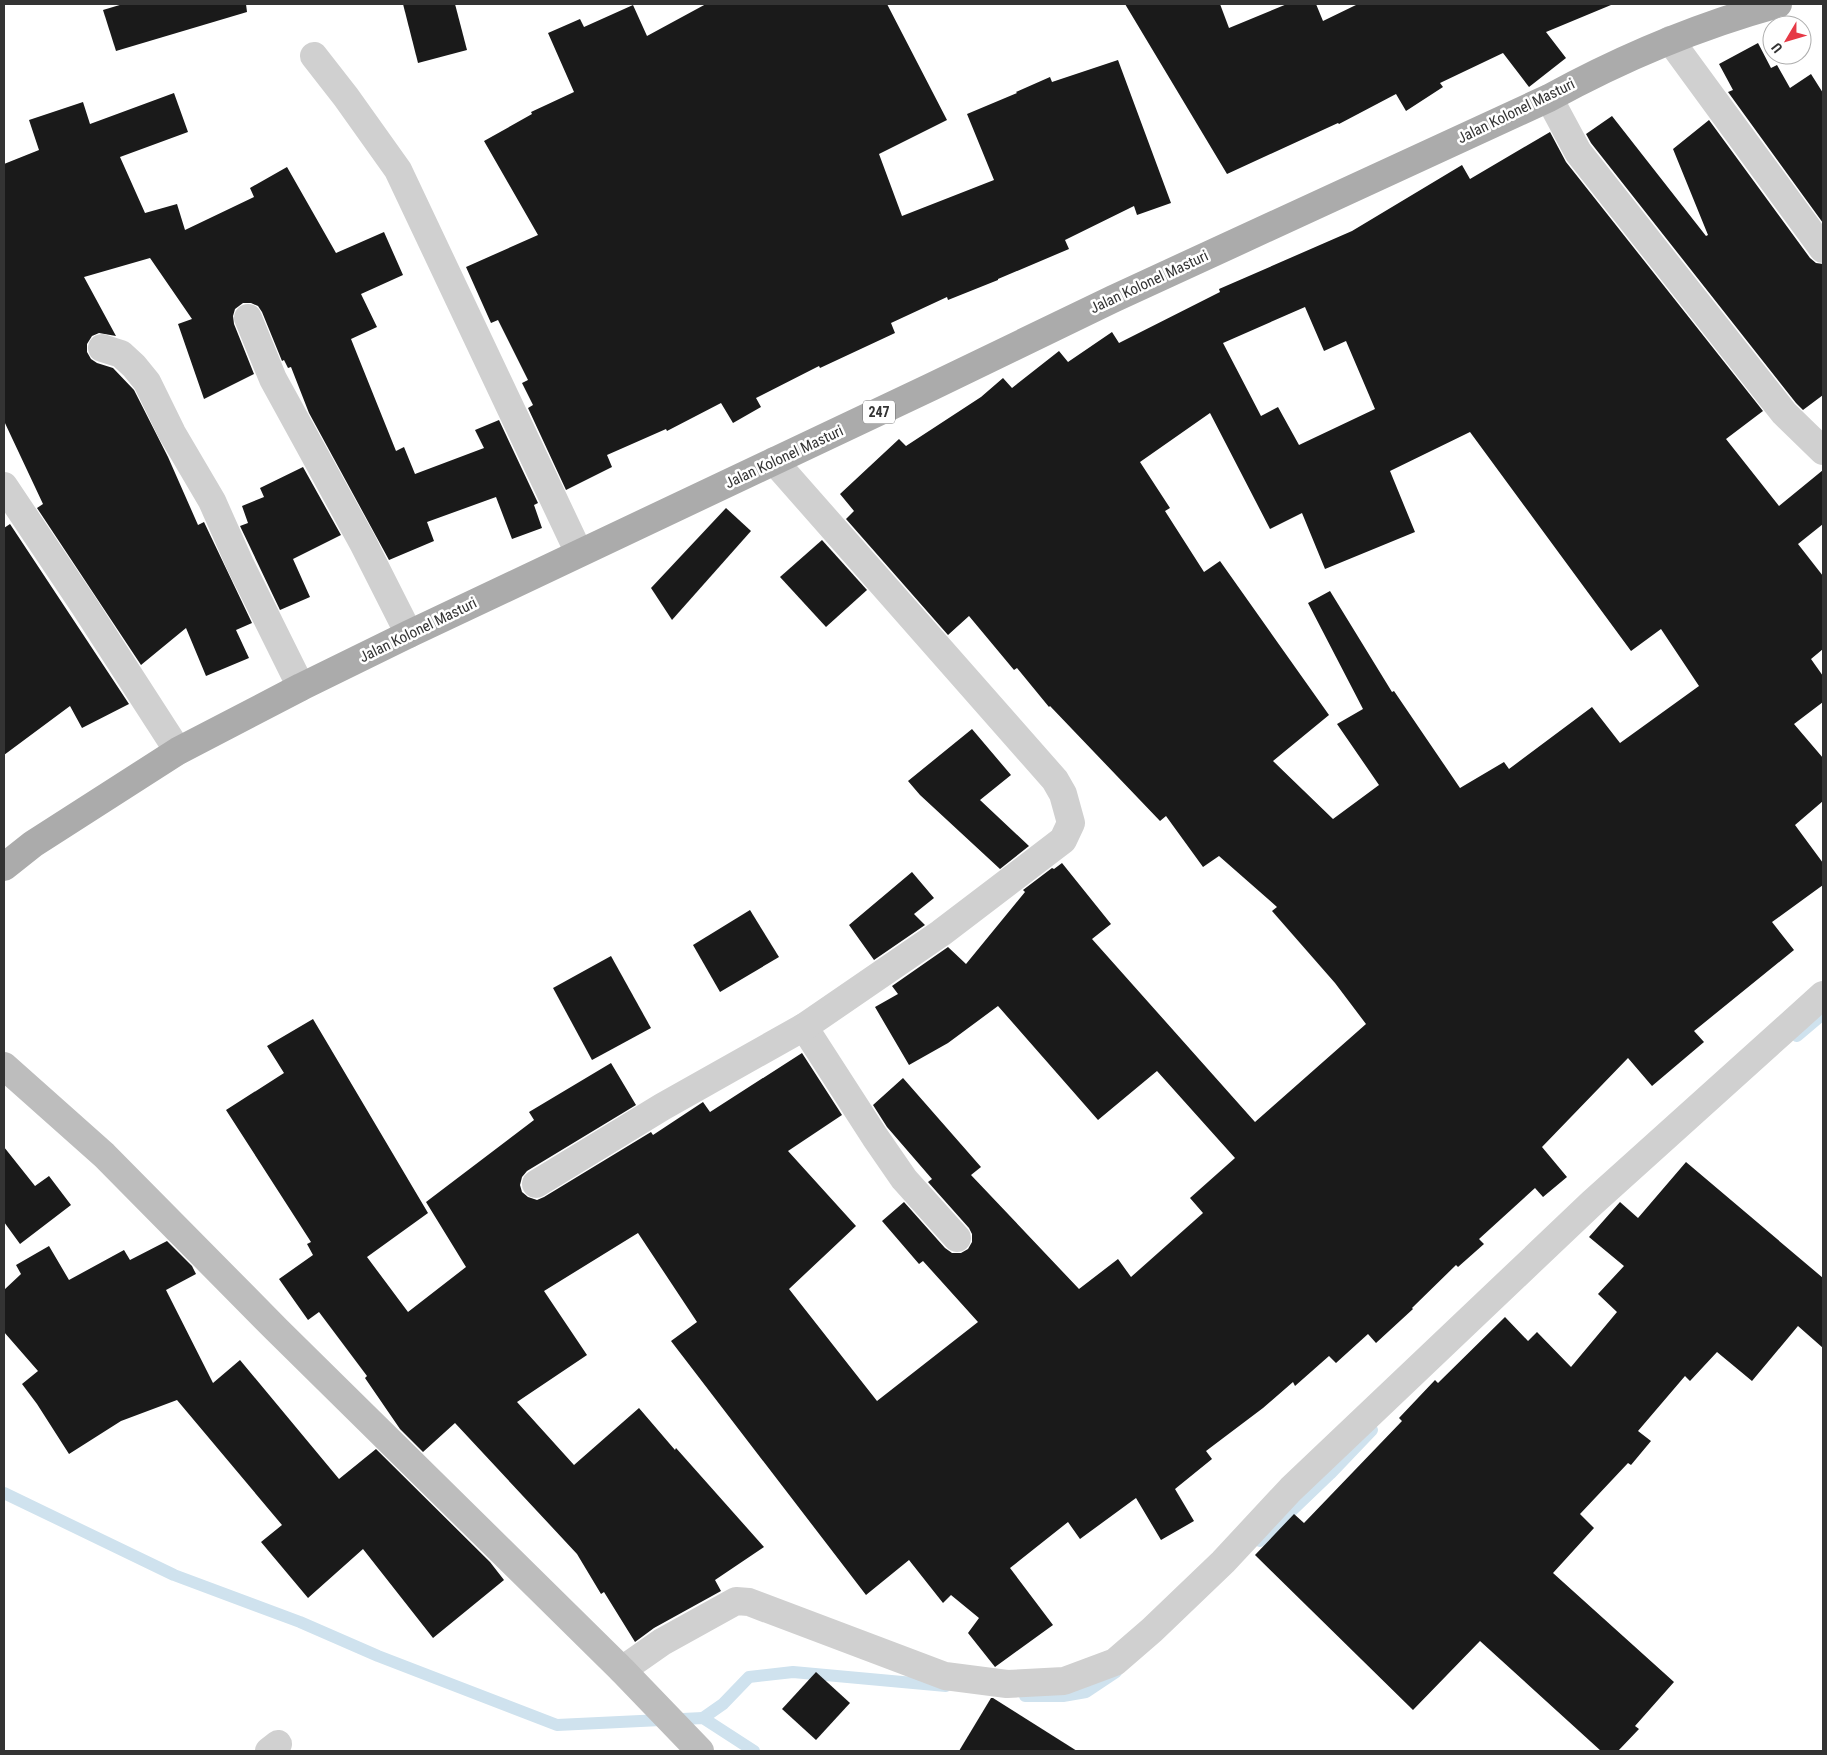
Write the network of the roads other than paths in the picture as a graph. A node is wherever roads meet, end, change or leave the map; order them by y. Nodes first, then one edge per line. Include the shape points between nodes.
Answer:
1 (1778, 4) edge
2 (1670, 40) junction
3 (314, 56) dead end
4 (1549, 98) junction
5 (1823, 249) edge
6 (248, 318) dead end
7 (102, 348) dead end
8 (1823, 451) edge
9 (774, 461) junction
10 (4, 486) edge
11 (579, 553) junction
12 (409, 634) junction
13 (300, 687) junction
14 (178, 751) junction
15 (4, 867) edge
16 (1823, 995) edge
17 (804, 1027) junction
18 (4, 1066) edge
19 (536, 1184) dead end
20 (956, 1238) dead end
21 (622, 1670) junction
22 (700, 1751) edge

1 - 2 main road, Jalan Kolonel Masturi / 247
2 - 4 main road, Jalan Kolonel Masturi / 247 via 1590,75
2 - 5 street
3 - 11 street via 398,170
4 - 8 street via 1583,160 1784,412
4 - 9 main road, Jalan Kolonel Masturi / 247 via 1113,299
6 - 12 street via 273,379
7 - 13 street via 121,354 147,382 172,433 212,501
9 - 11 main road, Jalan Kolonel Masturi / 247
9 - 17 street via 1055,780 1063,794 1071,824 1063,840 941,933
10 - 14 street
11 - 12 main road, Jalan Kolonel Masturi / 247
12 - 13 main road, Jalan Kolonel Masturi / 247
13 - 14 main road, Jalan Kolonel Masturi / 247
14 - 15 main road, Jalan Kolonel Masturi / 247 via 33,844
16 - 21 street via 1592,1203 1291,1489 1224,1562 1114,1662 1064,1681 1008,1684 945,1676 749,1602 736,1601 662,1642
17 - 19 street via 662,1107
17 - 20 street via 904,1179
18 - 21 street via 104,1155
21 - 22 street

